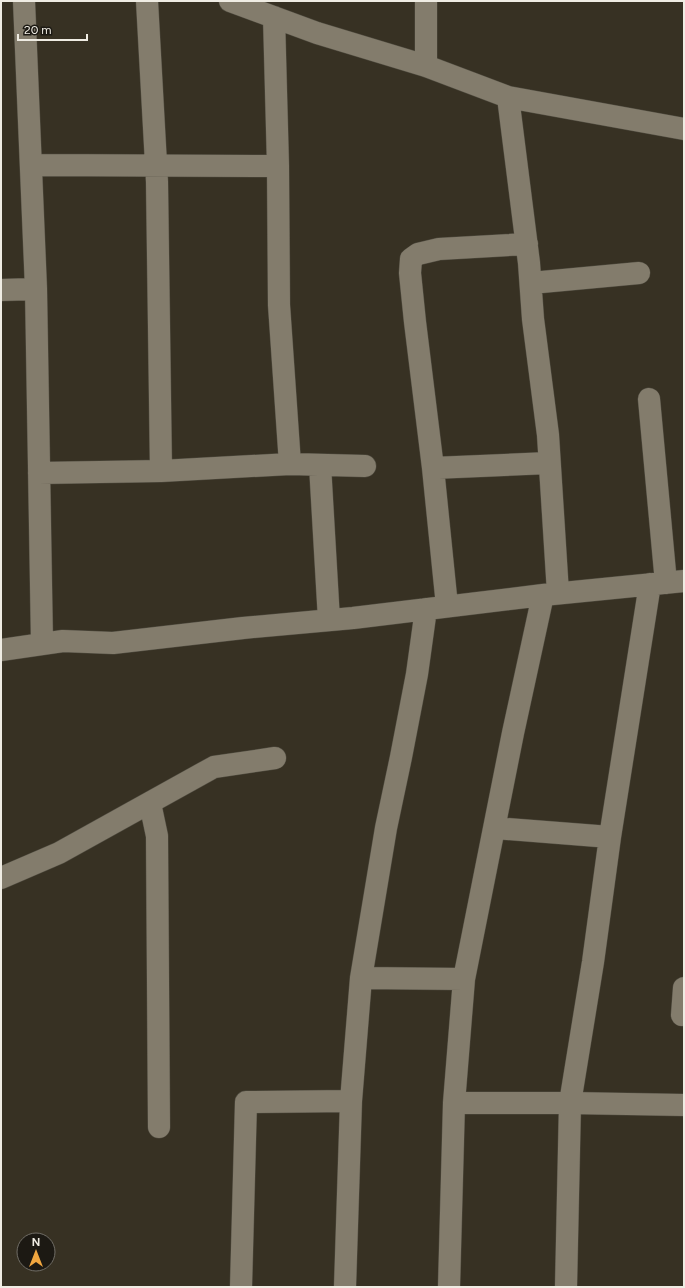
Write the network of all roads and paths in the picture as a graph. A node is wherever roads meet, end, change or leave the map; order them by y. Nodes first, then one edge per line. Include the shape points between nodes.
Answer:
1 (24, 1) edge
2 (147, 1) edge
3 (230, 1) edge
4 (426, 1) edge
5 (274, 17) junction
6 (426, 66) junction
7 (508, 97) junction
8 (684, 129) edge
9 (31, 165) junction
10 (156, 166) junction
11 (278, 166) junction
12 (527, 244) junction
13 (639, 273) dead end
14 (531, 283) junction
15 (36, 289) junction
16 (1, 290) edge
17 (649, 398) dead end
18 (549, 463) junction
19 (290, 464) junction
20 (320, 465) junction
21 (365, 466) dead end
22 (433, 468) junction
23 (161, 471) junction
24 (39, 473) junction
25 (667, 583) edge
26 (551, 594) junction
27 (437, 608) junction
28 (329, 620) junction
29 (42, 643) junction
30 (1, 650) edge
31 (275, 758) dead end
32 (150, 803) junction
33 (495, 828) junction
34 (610, 837) junction
35 (1, 878) edge
36 (361, 978) junction
37 (464, 979) junction
38 (684, 988) edge
39 (682, 1015) dead end
40 (351, 1101) junction
41 (454, 1103) junction
42 (570, 1103) junction
43 (684, 1105) edge
44 (159, 1127) dead end
45 (241, 1287) edge
46 (345, 1287) edge
47 (449, 1287) edge
48 (566, 1287) edge

1 - 9 street
2 - 10 street
3 - 5 street
4 - 6 street
5 - 6 street via 317,33
5 - 11 street
6 - 7 street
7 - 8 street
7 - 12 street
9 - 10 street
9 - 15 street
10 - 11 street
10 - 23 street
11 - 19 street via 279,305
12 - 14 street
12 - 22 street via 439,249 418,254 410,259
13 - 14 street
14 - 18 street
15 - 16 street
15 - 24 street
17 - 25 street
18 - 22 street
18 - 26 street
19 - 20 street
19 - 23 street
20 - 21 street
20 - 28 street
22 - 27 street
23 - 24 street
24 - 29 street
25 - 26 street
25 - 34 street
26 - 27 street
26 - 33 street via 514,733
27 - 28 street
27 - 36 street via 417,674 386,828
28 - 29 street via 113,643
29 - 30 street
31 - 32 street via 214,767
32 - 35 street via 60,854
32 - 44 street via 157,836
33 - 34 street
33 - 37 street
34 - 42 street
36 - 37 street
36 - 40 street
37 - 41 street
38 - 39 street
40 - 45 street via 246,1102
40 - 46 street
41 - 42 street
41 - 47 street
42 - 43 street
42 - 48 street

